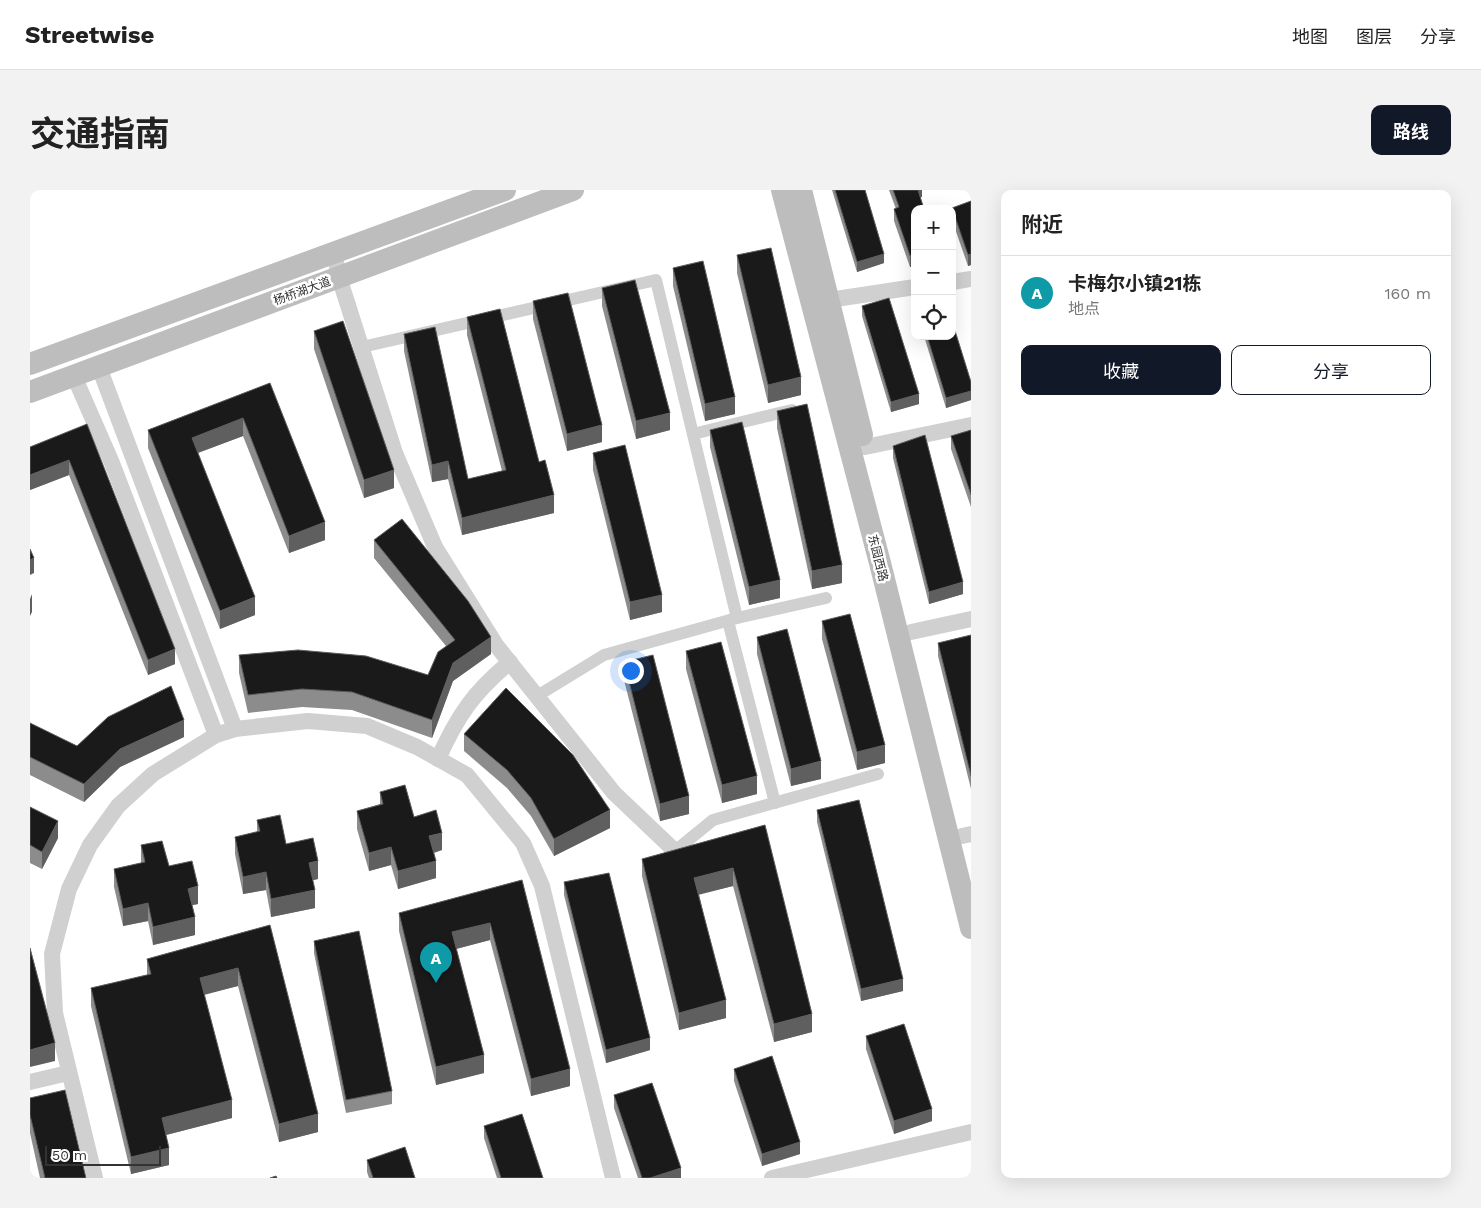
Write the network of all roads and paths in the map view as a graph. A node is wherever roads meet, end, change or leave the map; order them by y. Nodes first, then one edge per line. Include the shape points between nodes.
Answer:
1 (505, 190) edge
2 (574, 190) edge
3 (782, 190) edge
4 (801, 190) edge
5 (334, 252) junction
6 (339, 277) junction
7 (971, 279) edge
8 (956, 281) edge
9 (911, 288) edge
10 (828, 300) junction
11 (362, 346) junction
12 (30, 364) edge
13 (99, 367) junction
14 (74, 376) junction
15 (30, 392) edge
16 (794, 409) edge
17 (971, 425) edge
18 (693, 434) junction
19 (865, 447) junction
20 (826, 598) dead end
21 (733, 619) junction
22 (971, 619) edge
23 (911, 632) junction
24 (510, 662) junction
25 (537, 696) junction
26 (235, 729) junction
27 (216, 735) junction
28 (438, 759) junction
29 (878, 774) dead end
30 (775, 803) junction
31 (966, 835) edge
32 (675, 851) joint
33 (971, 873) edge
34 (971, 928) edge
35 (68, 1073) junction
36 (30, 1082) edge
37 (971, 1132) edge
38 (95, 1178) edge
39 (613, 1178) edge
40 (772, 1178) edge

1 - 5 main road, 杨桥湖大道
2 - 6 main road, 杨桥湖大道
3 - 34 main road, 东园西路
4 - 10 main road, 东园西路
5 - 6 street
5 - 12 main road, 杨桥湖大道
6 - 11 street
6 - 13 main road, 杨桥湖大道
7 - 8 street
9 - 10 street
10 - 19 main road, 东园西路
11 - 18 street via 656,280
11 - 24 street via 395,453 435,547
13 - 14 main road, 杨桥湖大道
13 - 26 street
14 - 15 main road, 杨桥湖大道
14 - 27 street via 112,463
16 - 18 street
17 - 19 street
18 - 21 street
19 - 23 main road, 东园西路
20 - 21 street
21 - 25 street via 604,654
21 - 30 street
22 - 23 street
23 - 31 main road, 东园西路
24 - 25 street
24 - 28 street via 476,694 454,723
25 - 32 street via 614,793
26 - 27 street
26 - 28 street via 308,721 367,726
27 - 35 street via 153,774 118,806 90,845 69,890 52,954 55,1013
28 - 39 street via 467,775 498,810 523,843 542,886
29 - 30 street
30 - 32 street via 713,820
31 - 33 main road, 东园西路
35 - 36 street
35 - 38 street
37 - 40 street

